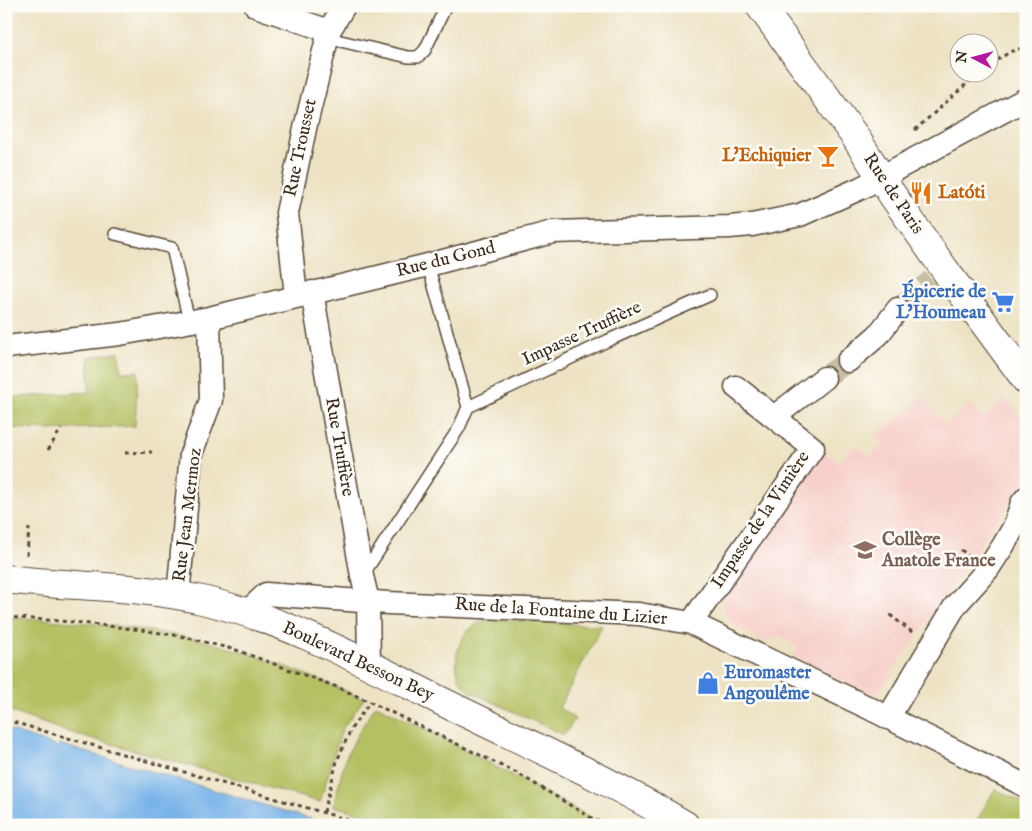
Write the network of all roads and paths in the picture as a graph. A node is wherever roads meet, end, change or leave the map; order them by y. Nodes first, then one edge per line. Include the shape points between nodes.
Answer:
1 (256, 6) edge
2 (344, 6) edge
3 (446, 6) edge
4 (760, 6) edge
5 (328, 34) junction
6 (1026, 47) edge
7 (1000, 58) edge
8 (969, 82) edge
9 (1026, 99) edge
10 (891, 172) junction
11 (115, 234) dead end
12 (428, 265) junction
13 (304, 294) junction
14 (710, 295) dead end
15 (898, 309) tunnel mouth
16 (199, 319) junction
17 (6, 347) edge
18 (848, 361) tunnel mouth
19 (824, 378) tunnel mouth
20 (1026, 380) edge
21 (736, 387) dead end
22 (468, 407) junction
23 (774, 416) junction
24 (61, 429) dead end
25 (48, 450) dead end
26 (152, 452) dead end
27 (125, 453) dead end
28 (1026, 498) edge
29 (362, 576) junction
30 (6, 578) edge
31 (178, 596) junction
32 (368, 601) junction
33 (246, 613) junction
34 (890, 615) dead end
35 (6, 617) edge
36 (691, 622) junction
37 (907, 627) dead end
38 (369, 665) junction
39 (370, 702) junction
40 (888, 718) junction
41 (6, 720) edge
42 (1026, 786) edge
43 (324, 812) junction
44 (595, 819) junction
45 (366, 825) edge
46 (592, 825) edge
47 (606, 825) edge
48 (685, 825) edge

1 - 5 street
2 - 5 street, Rue Trousset
3 - 5 lane via 425,50 418,57
4 - 10 main road, Rue de Paris via 854,135
5 - 13 street, Rue Trousset via 287,213
6 - 7 path
8 - 10 path via 911,133
9 - 10 street, Rue du Gond
10 - 12 street, Rue du Gond via 789,218 744,226 553,232
10 - 20 main road, Rue de Paris via 939,275
11 - 16 lane via 172,248
12 - 13 street, Rue du Gond
12 - 22 lane
13 - 16 street, Rue du Gond
13 - 29 street, Rue Truffière
14 - 22 lane, Impasse Truffière
15 - 18 street via 878,335
16 - 17 street, Rue du Gond via 120,334
16 - 31 street, Rue Jean Mermoz via 211,400 191,454
19 - 23 street
21 - 23 street, Impasse de la Vimière
22 - 29 lane via 459,428
23 - 36 street, Impasse de la Vimière via 813,448
24 - 25 path
26 - 27 path
28 - 40 street via 1014,527 988,570 955,606
29 - 32 street, Rue Truffière
30 - 31 main road, Boulevard Besson Bey via 151,590
31 - 33 main road, Boulevard Besson Bey
32 - 33 street, Rue de la Fontaine du Lizier via 266,594
32 - 36 street, Rue de la Fontaine du Lizier via 639,614
32 - 38 street, Rue Truffière
33 - 38 main road, Boulevard Besson Bey via 312,638
34 - 37 path
35 - 39 path via 181,636 236,650
36 - 40 street, Rue de la Fontaine du Lizier
38 - 48 main road, Boulevard Besson Bey via 550,753
39 - 43 path via 351,729
39 - 44 path via 517,773
40 - 42 street, Rue de la Fontaine du Lizier
41 - 43 path
43 - 45 path
44 - 46 path
44 - 47 path

